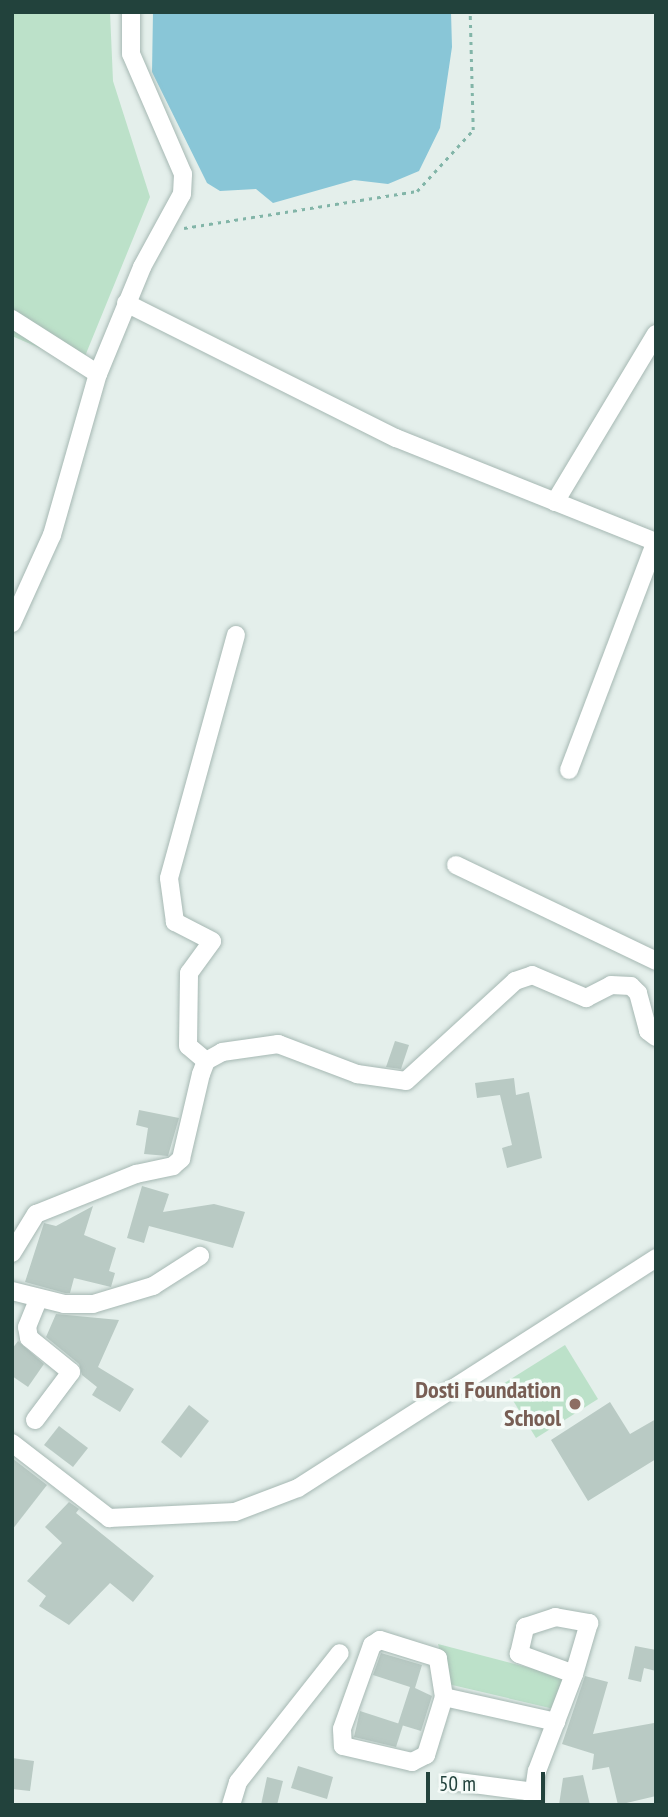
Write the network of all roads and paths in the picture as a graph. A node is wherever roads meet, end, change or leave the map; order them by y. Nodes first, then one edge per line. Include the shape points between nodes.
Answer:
1 (131, 12) edge
2 (470, 12) edge
3 (163, 231) junction
4 (126, 303) junction
5 (12, 319) edge
6 (656, 334) edge
7 (97, 373) junction
8 (555, 502) junction
9 (656, 542) edge
10 (12, 623) edge
11 (236, 635) dead end
12 (569, 770) dead end
13 (456, 865) dead end
14 (656, 961) edge
15 (656, 1037) edge
16 (206, 1061) junction
17 (12, 1253) edge
18 (200, 1256) dead end
19 (656, 1258) edge
20 (12, 1291) edge
21 (39, 1298) junction
22 (35, 1420) dead end
23 (12, 1443) edge
24 (340, 1653) dead end
25 (574, 1674) dead end
26 (444, 1697) junction
27 (556, 1723) junction
28 (451, 1781) dead end
29 (533, 1798) edge
30 (231, 1805) edge

1 - 3 street via 131,54 183,174 183,194
2 - 3 path via 473,130 417,191
3 - 4 street
4 - 7 street
4 - 8 street via 396,438
5 - 7 street
6 - 8 street
7 - 10 street via 52,535
8 - 9 street
9 - 12 street
11 - 16 street via 169,878 175,922 212,941 189,973 188,1046
13 - 14 street
15 - 16 street via 648,1031 638,993 631,986 611,985 586,999 532,975 514,981 406,1081 357,1074 278,1044 222,1052
16 - 17 street via 181,1159 173,1166 136,1174 36,1214
18 - 21 street via 153,1286 93,1304
19 - 23 street via 298,1488 235,1512 109,1518
20 - 21 street
21 - 22 street via 27,1327 29,1338 71,1372
24 - 30 street via 238,1782
25 - 27 street
26 - 26 street via 426,1755 412,1762 343,1746 346,1717 372,1645 380,1640 438,1658
26 - 27 street
27 - 29 street
28 - 29 street

